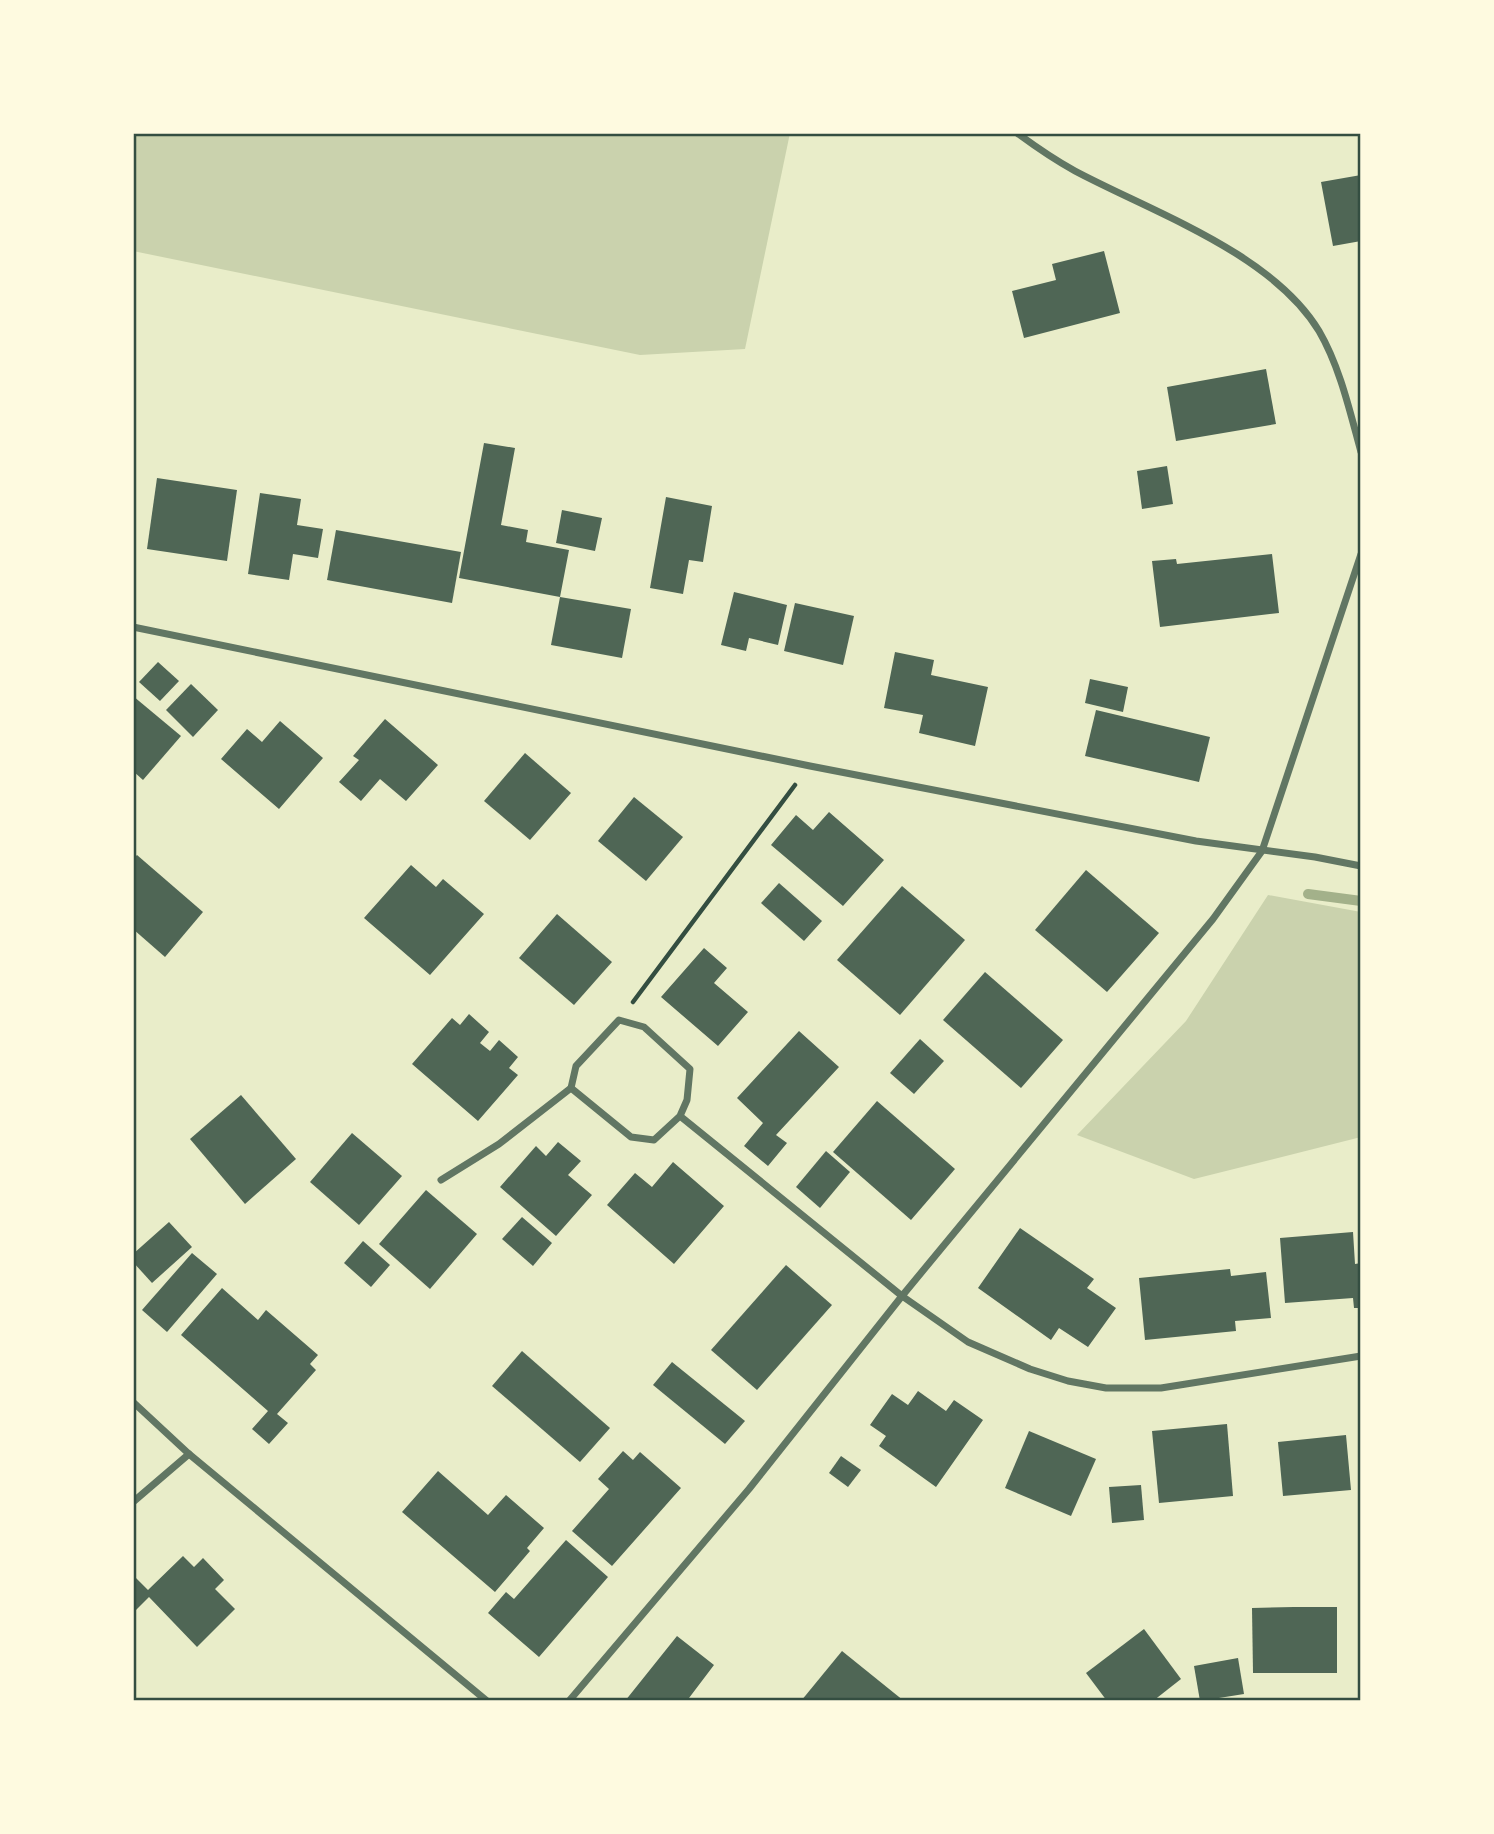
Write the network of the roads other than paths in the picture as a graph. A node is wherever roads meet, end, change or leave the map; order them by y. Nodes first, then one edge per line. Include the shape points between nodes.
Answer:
1 (1017, 133) edge
2 (1361, 452) edge
3 (1361, 554) edge
4 (133, 627) edge
5 (1262, 851) junction
6 (1361, 866) edge
7 (571, 1088) junction
8 (680, 1116) junction
9 (441, 1181) dead end
10 (902, 1296) junction
11 (1361, 1356) edge
12 (133, 1402) edge
13 (189, 1454) junction
14 (133, 1502) edge
15 (486, 1701) edge
16 (569, 1701) edge

1 - 2 street via 1074,170 1217,241 1273,281 1303,310 1329,351
3 - 5 street
4 - 5 street via 810,766
5 - 6 street
5 - 10 street via 1205,929
7 - 8 street via 631,1137 654,1140
7 - 8 street via 576,1066 620,1020 644,1027 690,1069 687,1100
7 - 9 street via 499,1144
8 - 10 street
10 - 11 street via 968,1342 1030,1369 1106,1388 1161,1388
10 - 16 street via 750,1489
12 - 13 street
13 - 14 street
13 - 15 street

